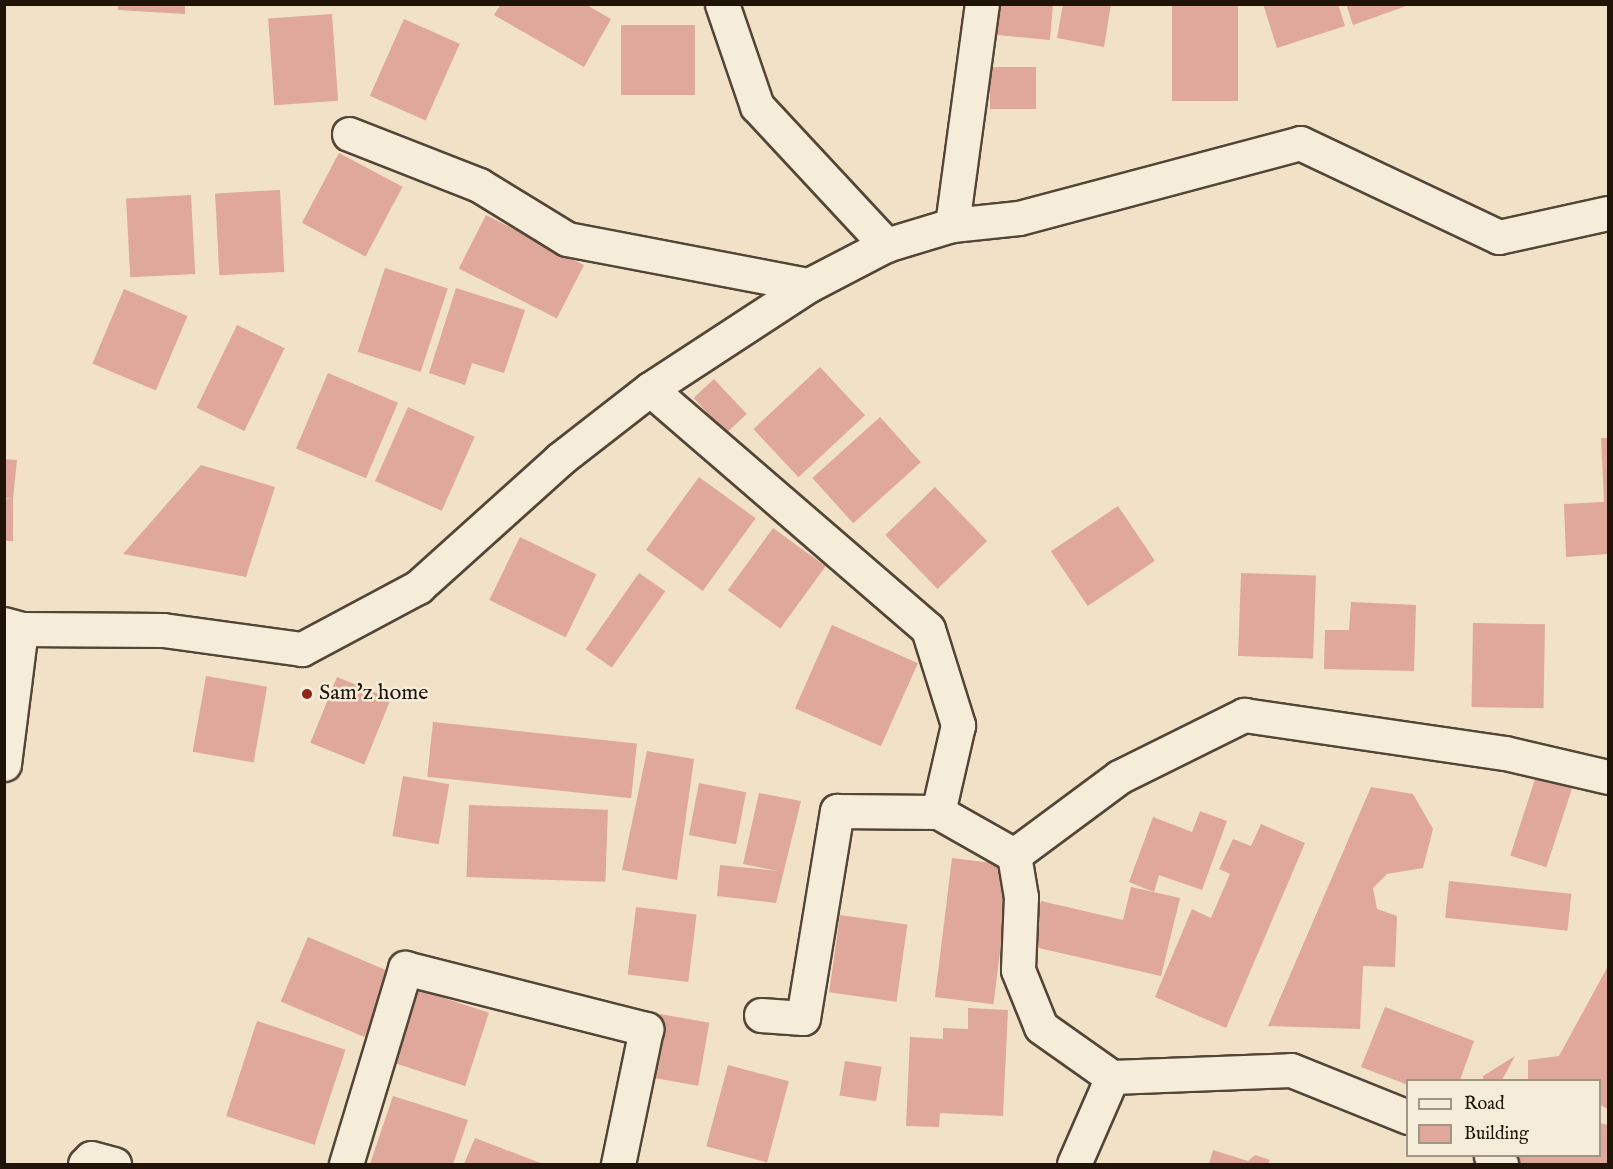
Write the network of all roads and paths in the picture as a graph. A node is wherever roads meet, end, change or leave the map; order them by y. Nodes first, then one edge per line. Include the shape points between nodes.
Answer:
1 (722, 4) edge
2 (982, 4) edge
3 (349, 134) dead end
4 (1608, 213) edge
5 (952, 225) junction
6 (886, 245) junction
7 (809, 285) junction
8 (650, 389) junction
9 (13, 627) edge
10 (4, 765) edge
11 (1608, 777) edge
12 (938, 812) junction
13 (1014, 855) junction
14 (761, 1015) dead end
15 (1112, 1077) junction
16 (1406, 1118) edge
17 (85, 1164) edge
18 (114, 1164) edge
19 (346, 1164) edge
20 (618, 1164) edge
21 (1074, 1164) edge

1 - 6 street via 757,106
2 - 5 street
3 - 7 street via 479,185 567,239
4 - 5 street via 1499,237 1300,143 1019,218
5 - 6 street
6 - 7 street
7 - 8 street
8 - 9 street via 560,459 418,586 302,649 163,630
8 - 12 street via 928,629 957,725
9 - 10 street
11 - 13 street via 1505,753 1244,715 1119,777
12 - 13 street
12 - 14 street via 837,811 803,1018
13 - 15 street via 1021,897 1018,970 1041,1027
15 - 16 street via 1291,1070
15 - 21 street
17 - 18 street via 91,1158
19 - 20 street via 405,968 646,1029

